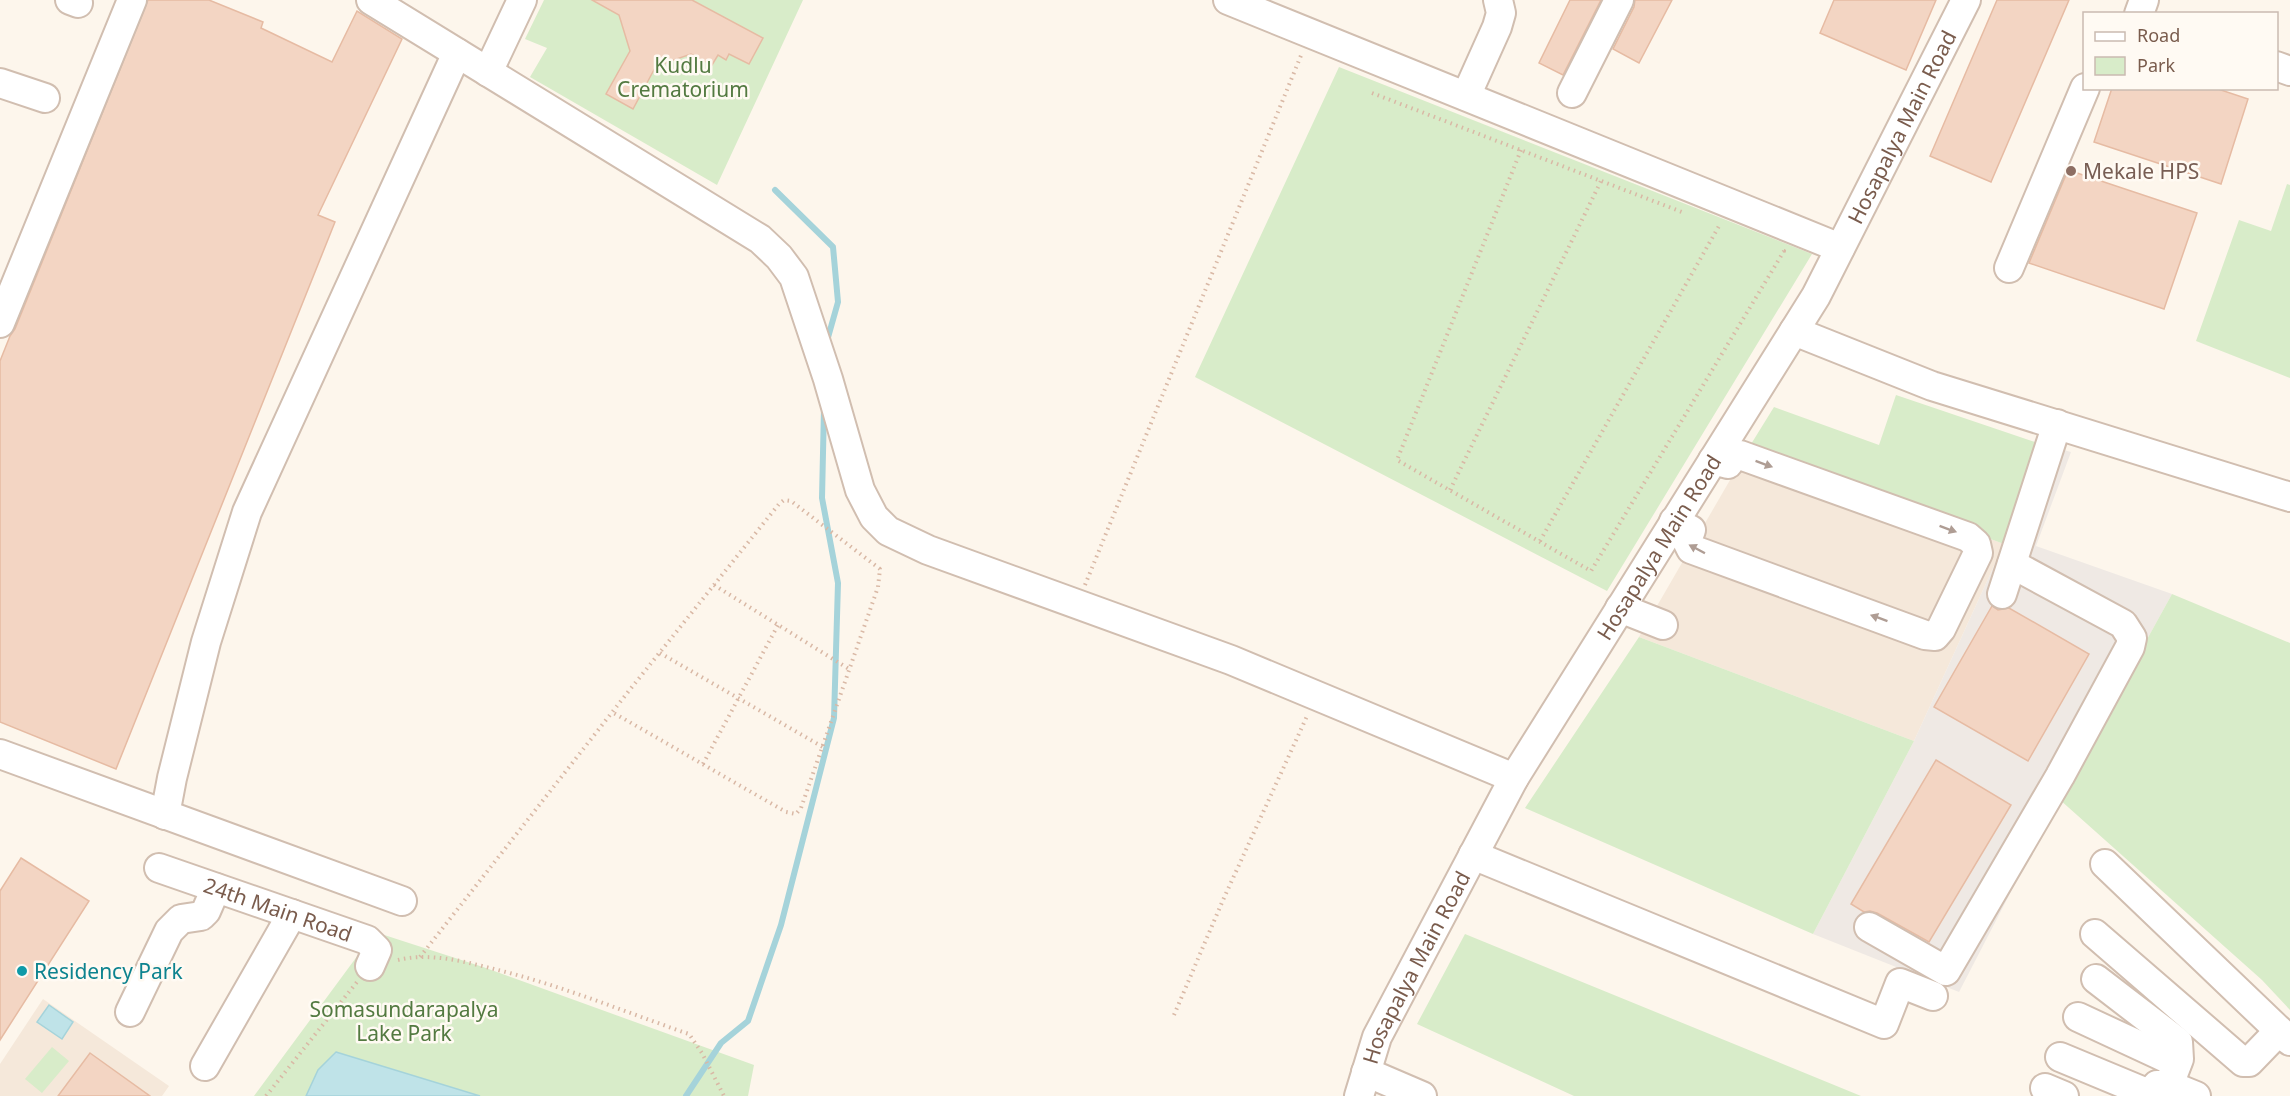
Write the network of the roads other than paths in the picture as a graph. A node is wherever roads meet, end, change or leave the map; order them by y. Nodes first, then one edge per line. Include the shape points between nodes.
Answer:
1 (132, 0) edge
2 (371, 0) edge
3 (522, 0) edge
4 (1228, 0) edge
5 (1498, 0) edge
6 (1619, 0) edge
7 (1966, 0) edge
8 (457, 53) junction
9 (488, 72) junction
10 (0, 83) edge
11 (2084, 90) edge
12 (1572, 93) dead end
13 (1466, 96) junction
14 (45, 98) dead end
15 (1840, 248) junction
16 (2009, 268) dead end
17 (0, 323) edge
18 (1794, 331) junction
19 (2057, 424) junction
20 (1713, 460) junction
21 (2290, 497) edge
22 (1674, 521) junction
23 (2012, 564) junction
24 (2002, 594) dead end
25 (1620, 608) junction
26 (1663, 625) dead end
27 (0, 754) edge
28 (1514, 777) junction
29 (165, 814) junction
30 (1473, 855) junction
31 (2105, 864) dead end
32 (159, 868) dead end
33 (216, 888) junction
34 (402, 902) dead end
35 (292, 914) junction
36 (1869, 927) dead end
37 (2095, 934) dead end
38 (370, 966) road end
39 (2096, 979) dead end
40 (1933, 996) dead end
41 (130, 1012) dead end
42 (2078, 1017) dead end
43 (2284, 1036) edge
44 (2060, 1057) dead end
45 (205, 1066) dead end
46 (1363, 1084) edge
47 (2161, 1084) edge
48 (1422, 1096) edge
49 (2196, 1096) edge

1 - 17 street
2 - 8 street
3 - 9 street
4 - 13 street
5 - 13 street via 1501,13 1497,27
6 - 12 street
7 - 15 street, Hosapalya Main Road
8 - 9 street
8 - 29 street via 247,512 206,642
9 - 28 street via 760,239 779,257 794,277 861,490 874,517 888,531 928,550 1231,660
10 - 14 street
11 - 16 street
13 - 15 street
15 - 18 street, Hosapalya Main Road
18 - 19 street via 1932,386
18 - 20 street, Hosapalya Main Road
19 - 21 street
19 - 23 street
20 - 22 street, Hosapalya Main Road
20 -> 22 street via 1728,464 1733,456 1740,455 1968,537 1976,544 1977,553 1941,629 1935,636 1925,635 1692,549 1687,541 1691,530
22 - 25 street, Hosapalya Main Road
23 - 24 street
23 - 36 street via 2123,624 2132,638 2130,647 2060,776 1946,970
25 - 26 street
25 - 28 street, Hosapalya Main Road
27 - 29 street
28 - 30 street, Hosapalya Main Road
29 - 34 street
30 - 40 street via 1884,1024 1900,983
30 - 46 street, Hosapalya Main Road via 1377,1037
31 - 43 street
32 - 33 street, 24th Main Road
33 - 35 street, 24th Main Road
33 - 41 street via 201,916 181,919 169,931
35 - 38 street, 24th Main Road via 367,940 377,950
35 - 45 street
37 - 43 street via 2243,1062 2249,1062
39 - 47 street via 2178,1042 2180,1049
42 - 47 street
44 - 47 street
46 - 48 street
47 - 49 street

